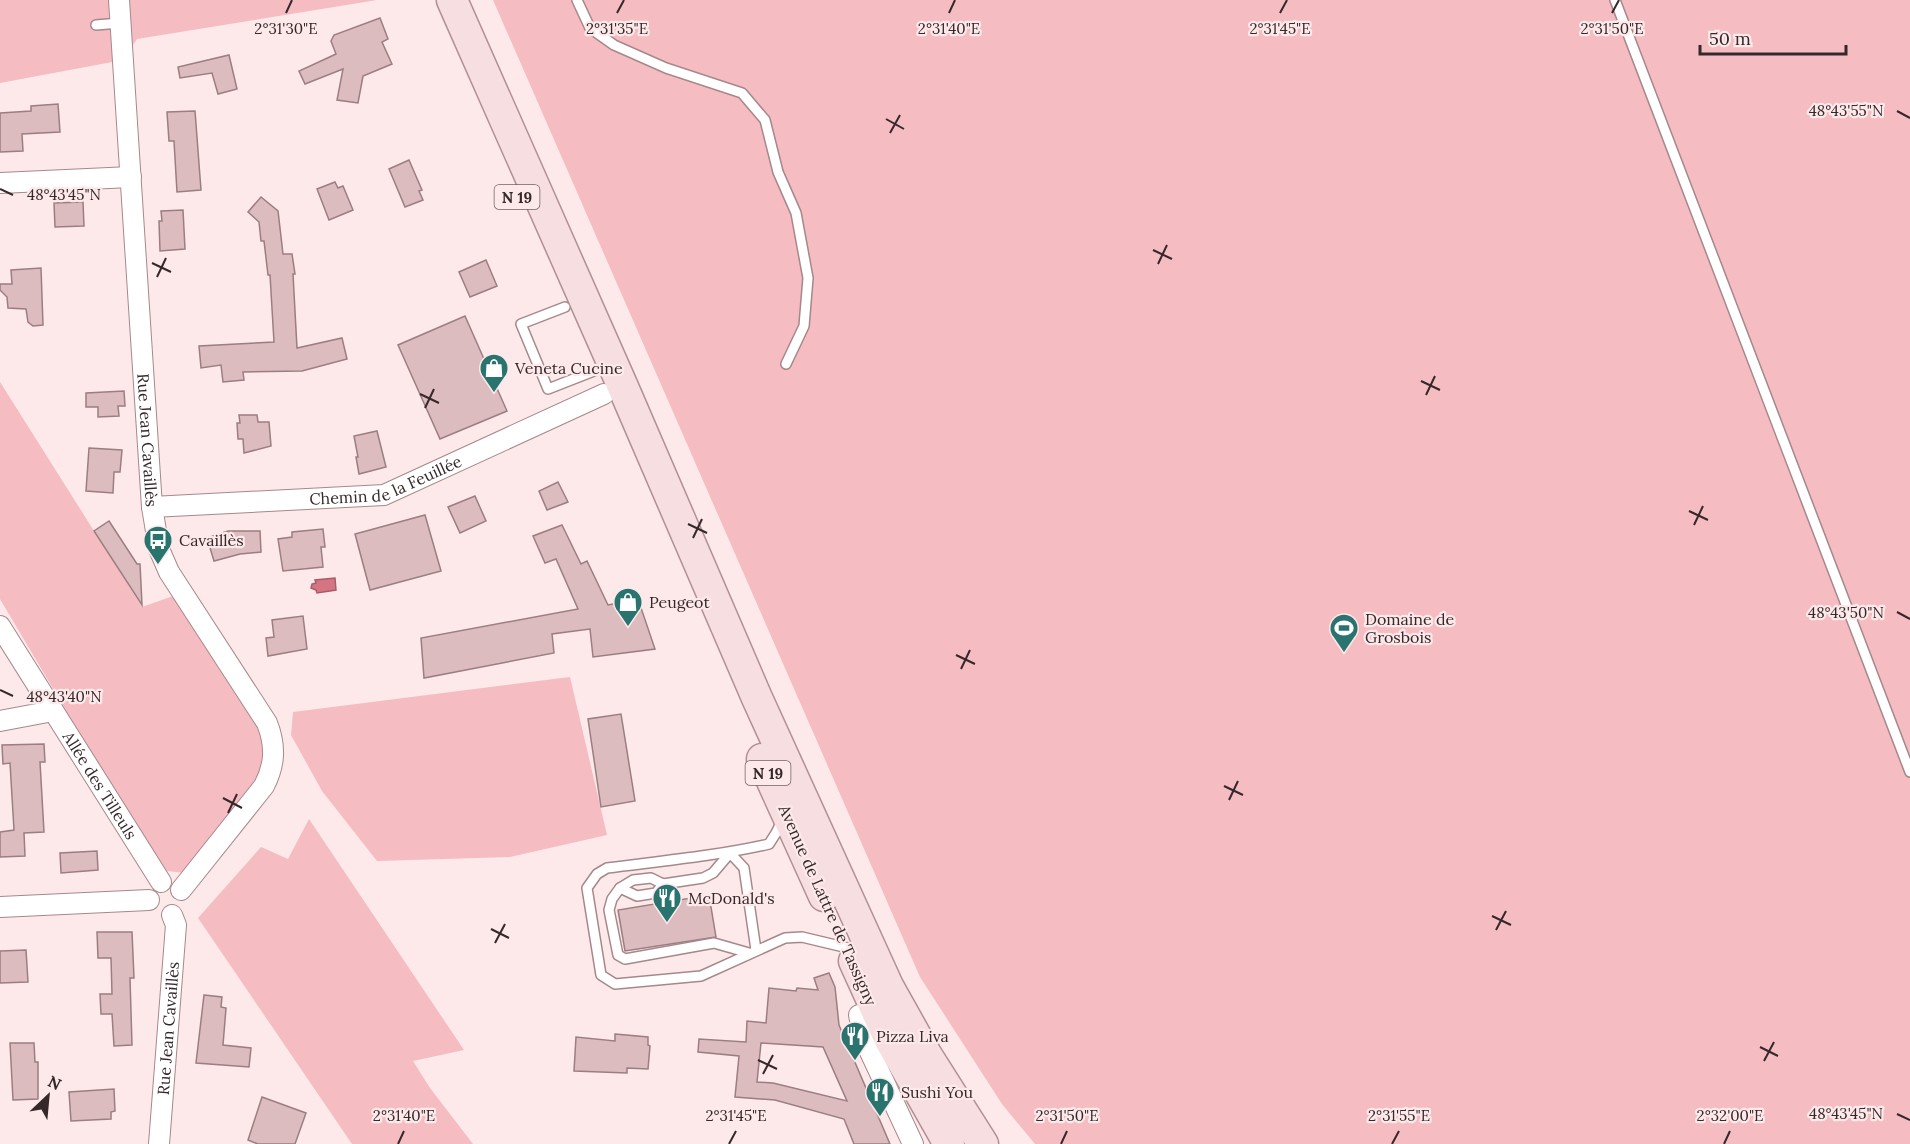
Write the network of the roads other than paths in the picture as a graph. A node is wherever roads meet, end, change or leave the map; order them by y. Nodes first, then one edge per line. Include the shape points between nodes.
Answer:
1 (119, 0) edge
2 (431, 0) edge
3 (452, 0) edge
4 (577, 0) edge
5 (1615, 0) edge
6 (120, 23) junction
7 (96, 25) dead end
8 (131, 177) junction
9 (0, 183) edge
10 (565, 307) junction
11 (786, 364) dead end
12 (599, 383) junction
13 (152, 507) junction
14 (0, 626) edge
15 (53, 711) junction
16 (0, 721) edge
17 (1910, 772) edge
18 (785, 813) junction
19 (730, 853) junction
20 (161, 882) junction
21 (663, 884) junction
22 (620, 888) junction
23 (182, 890) junction
24 (149, 900) junction
25 (0, 907) edge
26 (172, 915) junction
27 (848, 948) junction
28 (752, 952) junction
29 (859, 1015) dead end
30 (159, 1144) edge
31 (913, 1144) edge
32 (949, 1144) edge
33 (983, 1144) edge

1 - 6 street, Rue Jean Cavaillès
2 - 10 main road, Avenue de Lattre de Tassigny / N 19
3 - 33 main road, N 19 via 757,698 888,986
4 - 11 lane via 590,28 614,45 666,68 742,93 765,120 778,172 796,213 808,278 804,326
5 - 17 lane
6 - 7 lane
6 - 8 street, Rue Jean Cavaillès
8 - 9 street
8 - 13 street, Rue Jean Cavaillès
10 - 12 main road, Avenue de Lattre de Tassigny / N 19
10 - 12 lane via 521,324 548,389
12 - 13 street, Chemin de la Feuillée via 384,495
12 - 18 main road, Avenue de Lattre de Tassigny / N 19
13 - 23 street, Rue Jean Cavaillès via 159,549 169,572 267,723 274,749 272,769 264,786
14 - 15 street, Allée des Tilleuls
15 - 16 street
15 - 20 street, Allée des Tilleuls
18 - 19 lane via 769,844
18 - 27 main road, Avenue de Lattre de Tassigny / N 19
19 - 21 lane via 703,878
19 - 28 lane via 744,868
19 - 28 lane via 607,868 597,874 587,888 601,975 615,984 701,976
20 - 23 street via 173,882
20 - 24 street via 152,889
21 - 22 lane via 651,878 633,880
21 - 22 lane via 656,893 637,896
22 - 28 lane via 609,910 618,955 626,959 714,943
23 - 26 street via 181,908
24 - 25 street
24 - 26 street via 157,913
26 - 30 street, Rue Jean Cavaillès via 176,925
27 - 28 lane via 802,936 785,938
27 - 32 main road, Avenue de Lattre de Tassigny / N 19 via 890,1038
29 - 31 street via 864,1039

